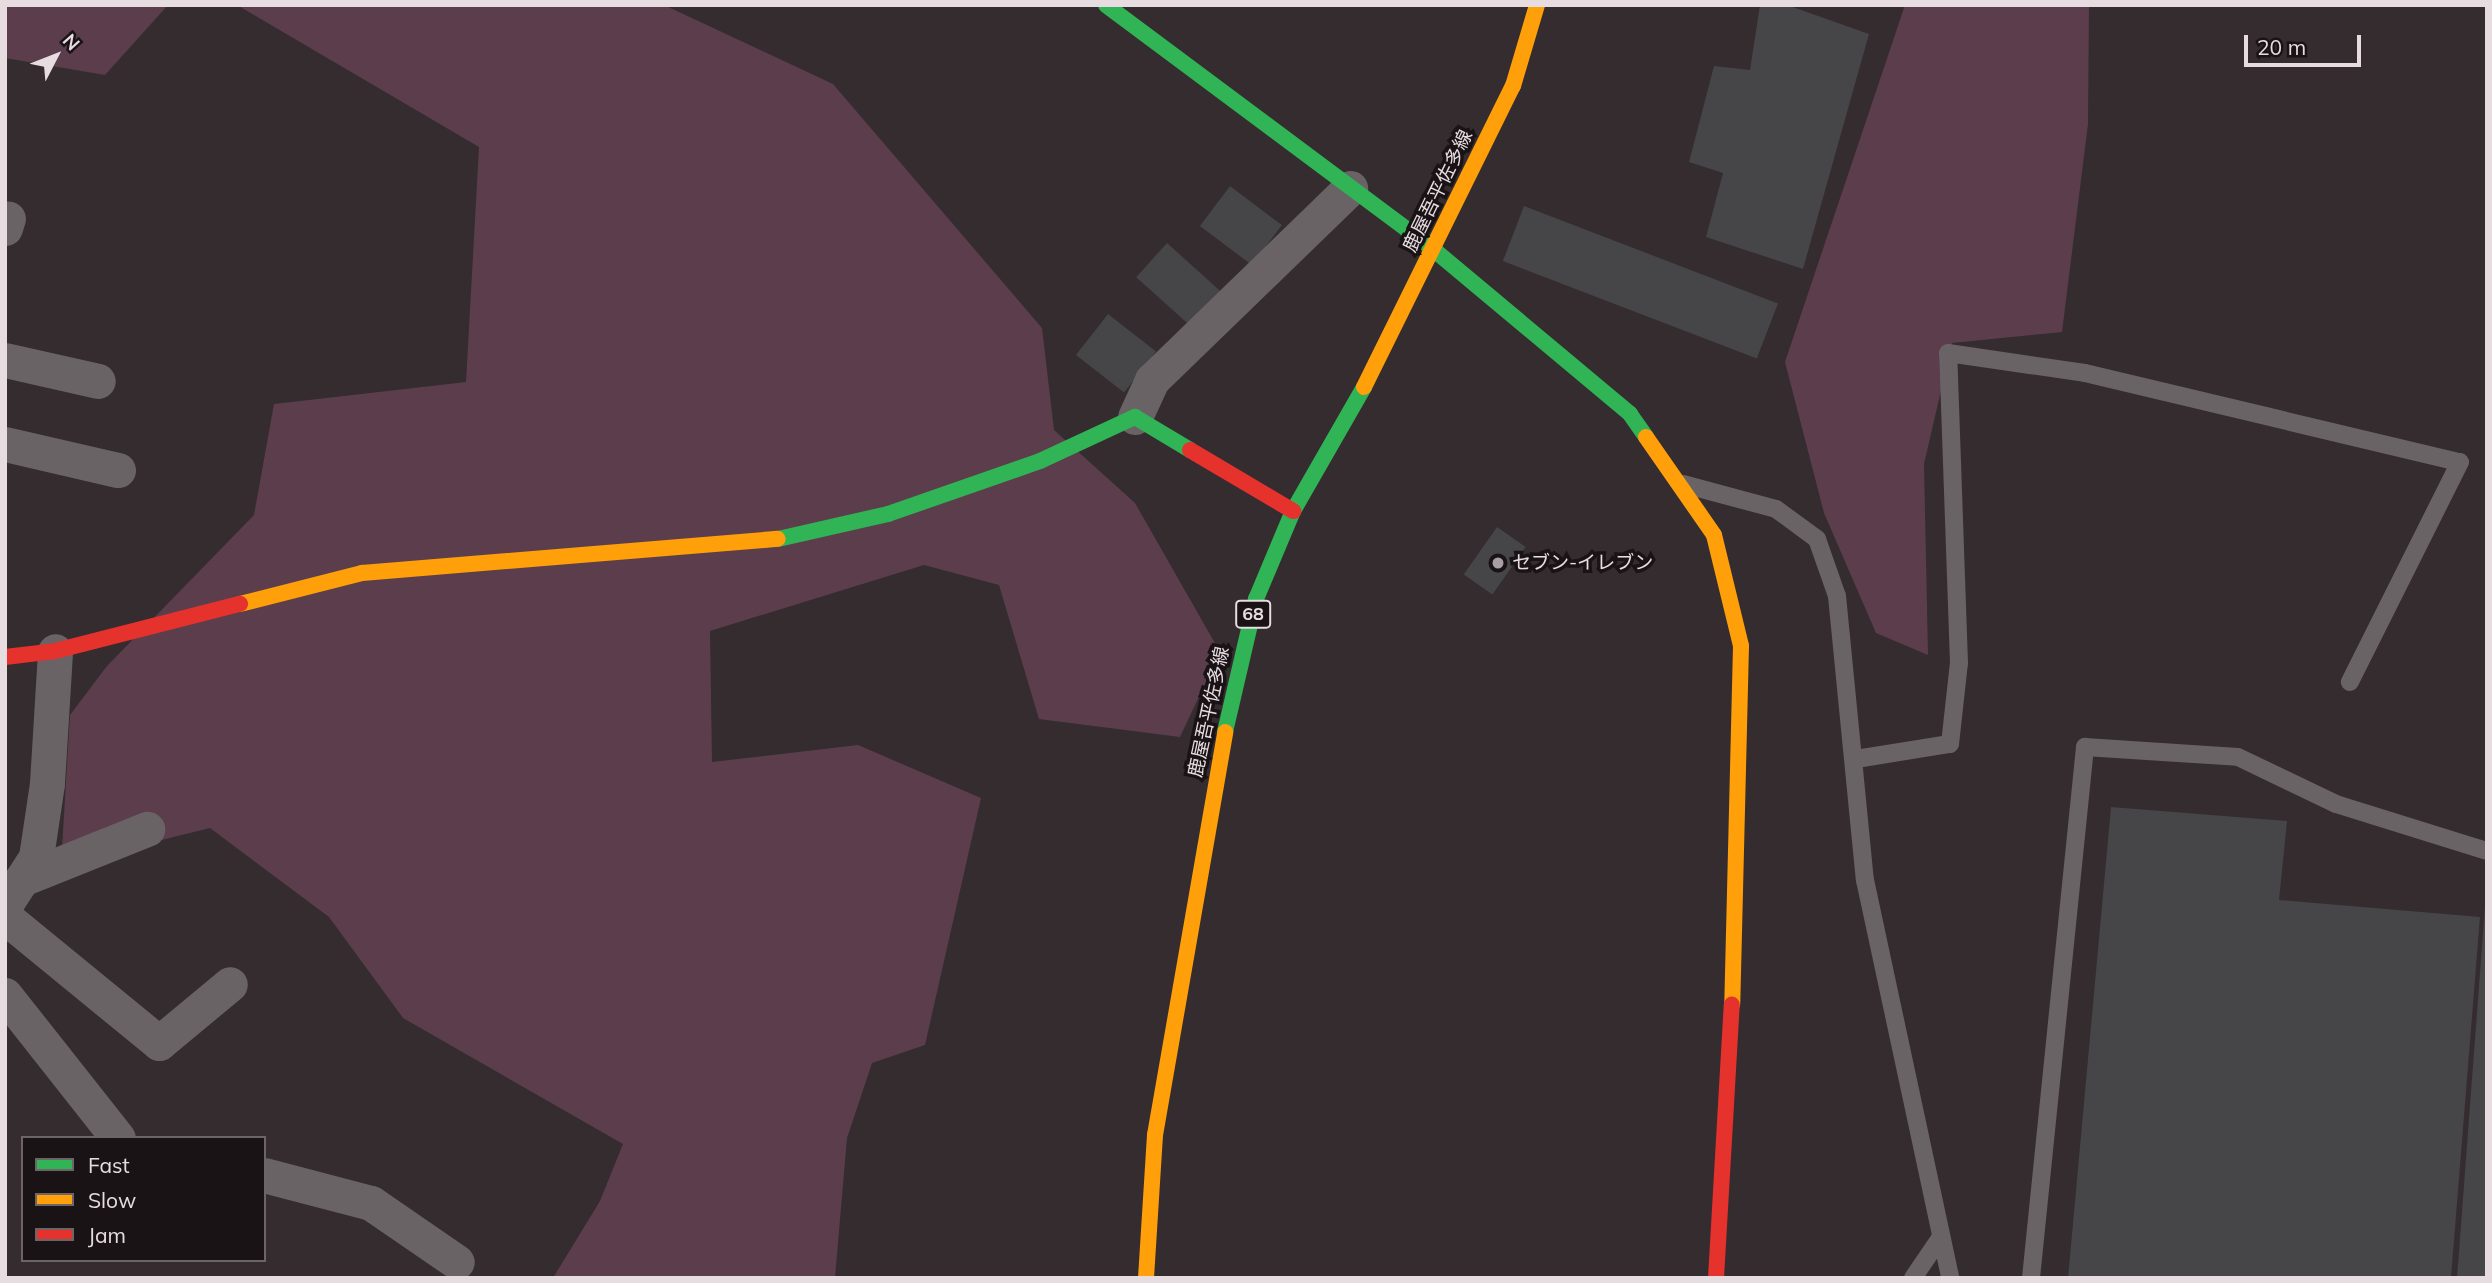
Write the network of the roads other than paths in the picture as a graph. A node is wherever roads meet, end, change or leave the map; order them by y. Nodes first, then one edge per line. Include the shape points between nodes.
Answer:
1 (1106, 5) edge
2 (1537, 5) edge
3 (1350, 188) junction
4 (1433, 250) junction
5 (5, 360) edge
6 (98, 381) dead end
7 (1135, 417) junction
8 (5, 444) edge
9 (118, 470) dead end
10 (1682, 484) junction
11 (1293, 512) junction
12 (54, 651) junction
13 (5, 657) edge
14 (2350, 682) dead end
15 (1856, 759) junction
16 (147, 830) dead end
17 (2487, 851) edge
18 (13, 892) edge
19 (5, 917) edge
20 (230, 984) dead end
21 (5, 995) edge
22 (116, 1136) edge
23 (266, 1176) edge
24 (1941, 1237) junction
25 (457, 1262) dead end
26 (1146, 1278) edge
27 (1716, 1278) edge
28 (1913, 1278) edge
29 (1950, 1278) edge
30 (2031, 1278) edge

1 - 3 street
2 - 4 street, 鹿屋吾平佐多線 / 68 via 1513,86
3 - 4 street
3 - 7 street via 1152,380
4 - 10 street via 1630,414
4 - 11 street, 鹿屋吾平佐多線 / 68 via 1384,352
5 - 6 street
7 - 11 street
7 - 12 street via 1040,461 914,505 774,540 362,573
8 - 9 street
10 - 15 lane via 1776,509 1816,539 1838,596
10 - 27 street via 1714,536 1741,646 1738,902
11 - 26 street, 鹿屋吾平佐多線 / 68 via 1256,599 1226,725 1155,1135
12 - 13 street
12 - 18 street via 47,783 36,857
14 - 15 lane via 2460,462 2085,373 1948,353 1959,663 1950,744
15 - 24 lane via 1866,880
16 - 18 street
17 - 30 lane via 2336,804 2238,757 2085,747
19 - 20 street via 159,1043
21 - 22 street
23 - 25 street via 371,1203
24 - 28 lane
24 - 29 lane

